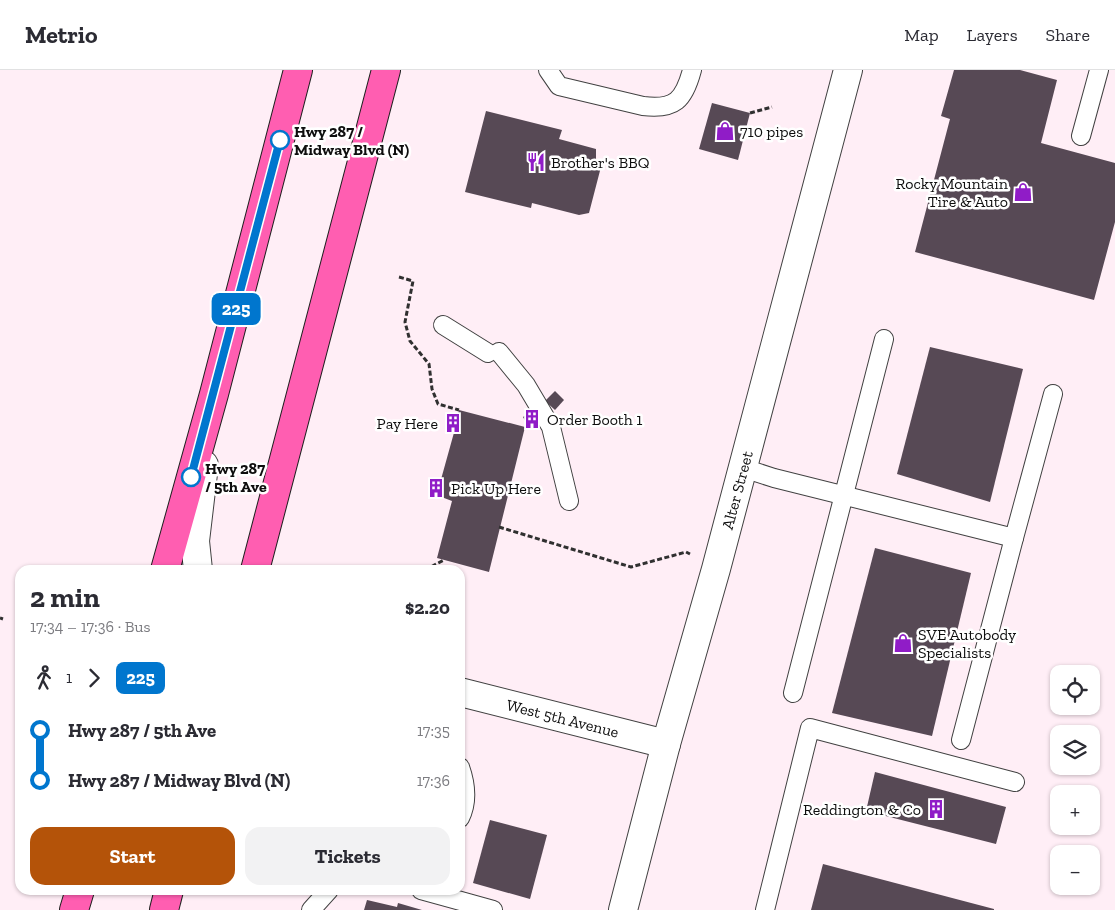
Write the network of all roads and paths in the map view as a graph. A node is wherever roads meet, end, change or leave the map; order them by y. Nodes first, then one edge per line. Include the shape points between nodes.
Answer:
1 (298, 70) edge
2 (386, 70) edge
3 (548, 70) edge
4 (692, 70) edge
5 (848, 70) edge
6 (1100, 70) edge
7 (772, 107) dead end
8 (750, 113) dead end
9 (1081, 136) dead end
10 (399, 277) dead end
11 (443, 325) dead end
12 (884, 339) dead end
13 (214, 394) junction
14 (1054, 394) dead end
15 (459, 410) dead end
16 (743, 468) junction
17 (844, 494) junction
18 (569, 501) dead end
19 (499, 528) dead end
20 (1014, 538) junction
21 (444, 560) dead end
22 (166, 565) edge
23 (197, 565) edge
24 (255, 565) edge
25 (434, 565) edge
26 (716, 569) junction
27 (465, 693) edge
28 (793, 693) dead end
29 (961, 740) dead end
30 (666, 744) junction
31 (1015, 782) dead end
32 (78, 895) edge
33 (168, 895) edge
34 (324, 895) edge
35 (439, 895) edge
36 (74, 910) edge
37 (164, 910) edge
38 (311, 910) edge
39 (492, 910) edge
40 (623, 910) edge
41 (765, 910) edge

1 - 13 main road
2 - 24 main road
3 - 4 lane via 559,86 657,108 676,102 683,95
5 - 16 street, Alter Street
6 - 9 lane
7 - 8 path
10 - 15 path via 413,281 405,322 410,341 429,364 432,389 438,404
11 - 18 lane via 494,352 526,385 551,427
12 - 17 lane
13 - 22 main road
13 - 23 street via 199,497 195,541
14 - 20 lane
16 - 17 lane
16 - 26 street, Alter Street
17 - 20 lane
17 - 28 lane
19 - 26 path via 631,567 686,552
20 - 29 lane
21 - 25 path
26 - 30 street, Alter Street
27 - 30 street, West 5th Avenue
30 - 40 street, Alter Street
31 - 41 lane via 810,728
32 - 36 main road
33 - 37 main road
34 - 38 lane
35 - 39 lane

